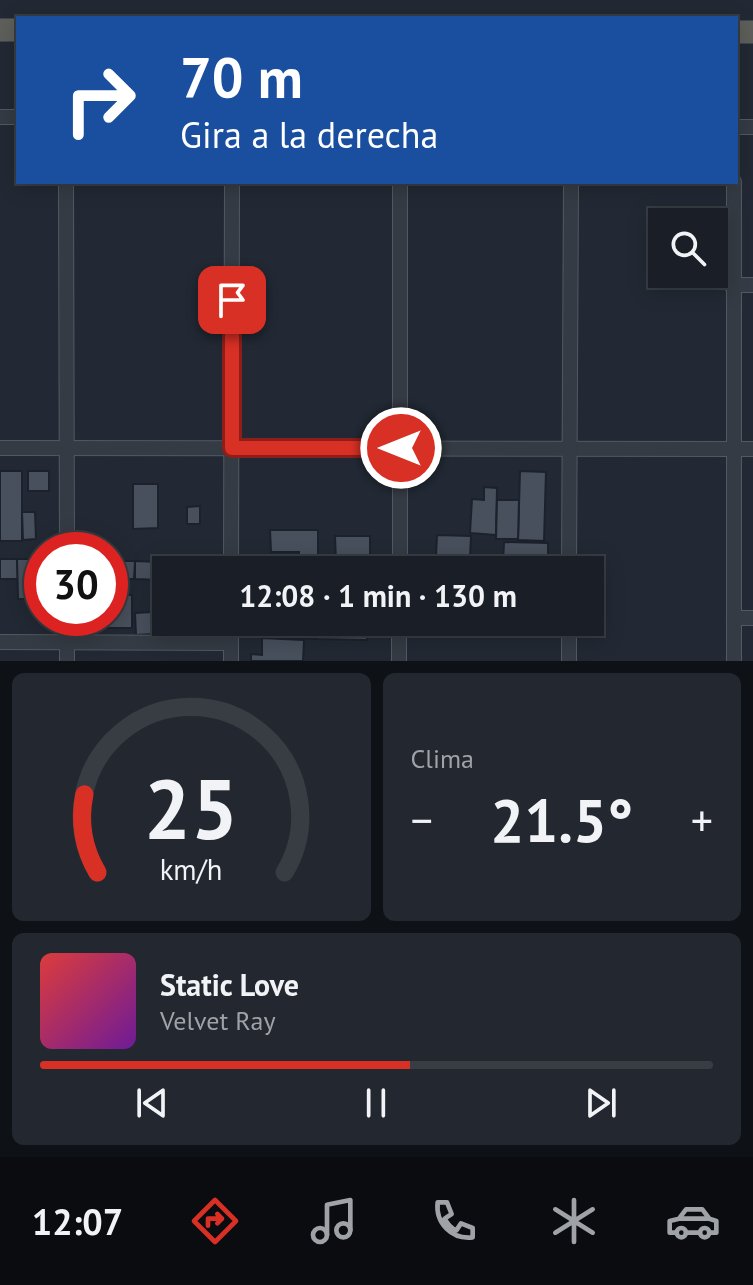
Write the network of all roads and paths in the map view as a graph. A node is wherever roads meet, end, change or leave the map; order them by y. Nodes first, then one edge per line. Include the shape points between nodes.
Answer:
1 (66, 184) edge
2 (232, 184) edge
3 (400, 184) edge
4 (571, 184) edge
5 (734, 184) edge
6 (731, 285) junction
7 (753, 285) edge
8 (0, 448) edge
9 (67, 448) junction
10 (232, 448) junction
11 (401, 448) junction
12 (570, 448) junction
13 (733, 448) junction
14 (753, 449) edge
15 (67, 532) edge
16 (231, 556) edge
17 (400, 556) edge
18 (569, 556) edge
19 (734, 618) junction
20 (753, 618) edge
21 (67, 636) edge
22 (231, 636) edge
23 (399, 636) edge
24 (569, 636) edge
25 (0, 642) edge
26 (67, 643) junction
27 (231, 643) junction
28 (67, 661) edge
29 (231, 661) edge
30 (399, 661) edge
31 (569, 661) edge
32 (734, 661) edge

1 - 9 street
2 - 10 street
3 - 11 street
4 - 12 street
5 - 6 street
6 - 7 street
6 - 13 street
8 - 9 street
9 - 10 street
9 - 15 street
10 - 11 street
10 - 16 street
11 - 12 street
11 - 17 street
12 - 13 street
12 - 18 street
13 - 14 street
13 - 19 street
19 - 20 street
19 - 32 street
21 - 26 street
22 - 27 street
23 - 30 street
24 - 31 street
25 - 26 street
26 - 27 street
26 - 28 street
27 - 29 street

